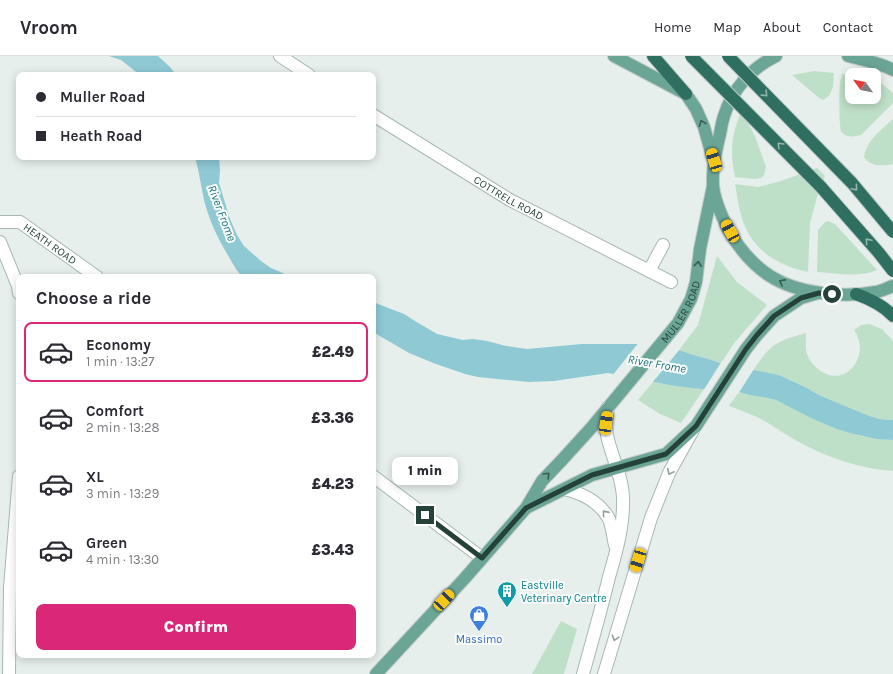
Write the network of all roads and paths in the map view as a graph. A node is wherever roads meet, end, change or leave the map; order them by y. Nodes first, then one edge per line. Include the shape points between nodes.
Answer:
1 (280, 56) edge
2 (614, 56) edge
3 (653, 56) edge
4 (691, 56) edge
5 (728, 56) edge
6 (776, 56) edge
7 (848, 56) edge
8 (893, 70) edge
9 (305, 72) edge
10 (686, 94) junction
11 (376, 117) edge
12 (714, 160) junction
13 (713, 186) junction
14 (0, 222) edge
15 (893, 232) edge
16 (0, 242) edge
17 (663, 245) dead end
18 (893, 270) edge
19 (649, 271) junction
20 (93, 274) edge
21 (16, 281) edge
22 (671, 282) dead end
23 (893, 286) edge
24 (819, 293) junction
25 (856, 294) junction
26 (893, 316) edge
27 (608, 407) junction
28 (696, 426) junction
29 (617, 468) junction
30 (376, 478) edge
31 (564, 489) junction
32 (526, 508) junction
33 (16, 543) edge
34 (616, 550) junction
35 (482, 558) junction
36 (14, 588) edge
37 (6, 668) edge
38 (376, 674) edge
39 (583, 674) edge
40 (604, 674) edge

1 - 9 street
2 - 10 main road
3 - 10 highway
18 -> 4 highway, bridge via 821,187
5 -> 15 highway, bridge via 852,183
6 - 12 main road via 754,69 732,98 724,116
7 - 8 main road via 875,62
12 -> 10 main road via 704,127
11 - 19 street, COTTRELL ROAD via 510,200
12 - 13 main road
24 -> 13 main road via 789,286 769,276 754,264 724,222
27 -> 13 main road, MULLER ROAD via 678,323 691,299
14 - 20 street, HEATH ROAD via 20,222
16 - 21 street
17 - 19 street
19 - 22 street, COTTRELL ROAD
23 - 25 main road via 877,292
24 - 25 main road
24 - 28 main road, MULLER ROAD via 801,298 774,316 746,349
25 - 26 highway via 871,300
27 - 29 street via 607,434
32 -> 27 main road, MULLER ROAD via 542,481
28 - 29 main road, MULLER ROAD via 666,454
28 -> 40 street via 669,473 651,518
29 - 31 main road, MULLER ROAD via 592,475
29 - 34 street via 623,511
30 - 35 street
31 - 32 main road, MULLER ROAD
34 -> 31 street via 609,518 587,497
32 - 35 main road, MULLER ROAD
33 - 36 street
34 - 39 street
35 - 38 main road, MULLER ROAD
36 - 37 street

